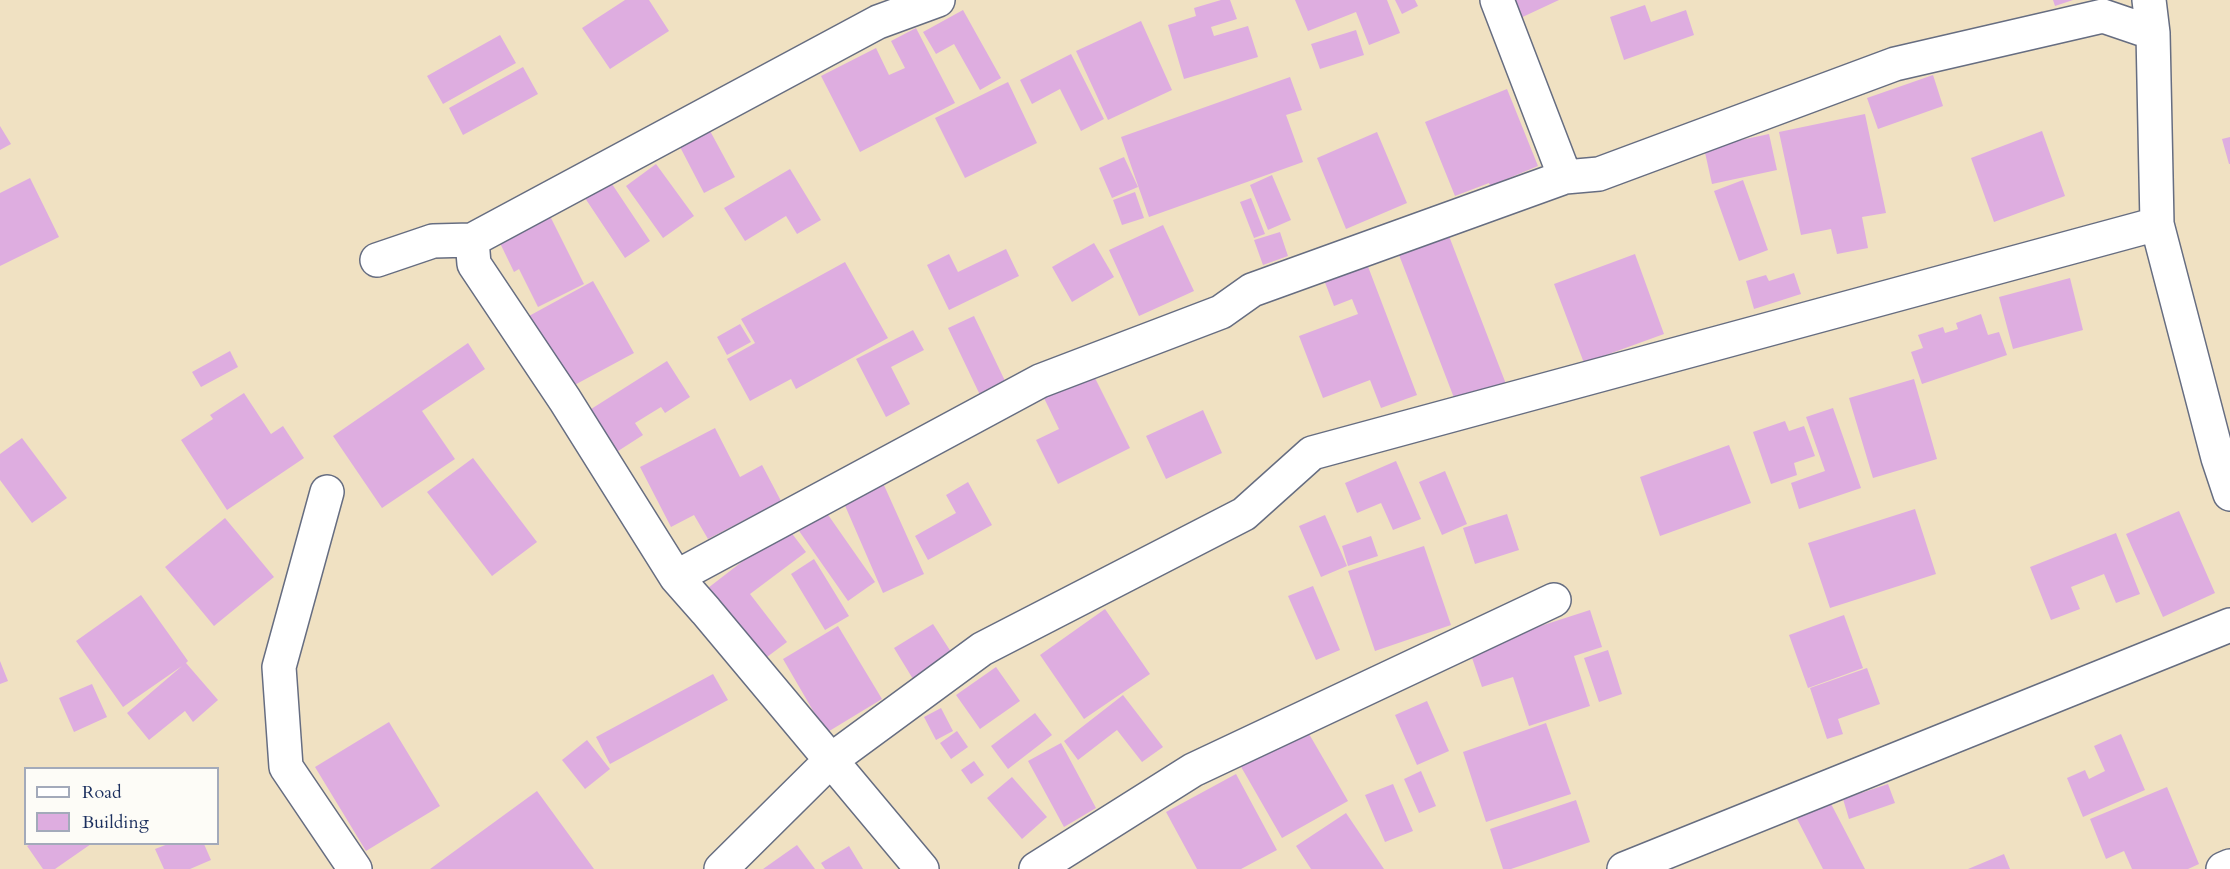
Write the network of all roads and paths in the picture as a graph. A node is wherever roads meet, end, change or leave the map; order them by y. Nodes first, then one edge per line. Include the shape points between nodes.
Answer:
1 (938, 0) edge
2 (1497, 0) edge
3 (2149, 0) edge
4 (2152, 33) junction
5 (1565, 177) junction
6 (2157, 224) junction
7 (472, 240) junction
8 (377, 260) dead end
9 (327, 492) dead end
10 (2230, 494) edge
11 (676, 577) junction
12 (1554, 600) dead end
13 (2230, 625) edge
14 (831, 760) junction
15 (2230, 866) edge
16 (355, 869) edge
17 (721, 869) edge
18 (921, 869) edge
19 (1036, 869) edge
20 (1624, 869) edge
21 (2223, 869) edge

1 - 7 street via 878,22
2 - 5 street
3 - 4 street
4 - 5 street via 2103,16 1896,64 1599,174
4 - 6 street
5 - 11 street via 1252,290 1221,312 1040,381
6 - 10 street
6 - 14 street via 1312,453 1245,514 982,650
7 - 8 street via 434,241
7 - 11 street via 474,264
9 - 16 street via 279,668 286,766
11 - 14 street
12 - 19 street via 1193,770
13 - 20 street
14 - 17 street
14 - 18 street
15 - 21 street

